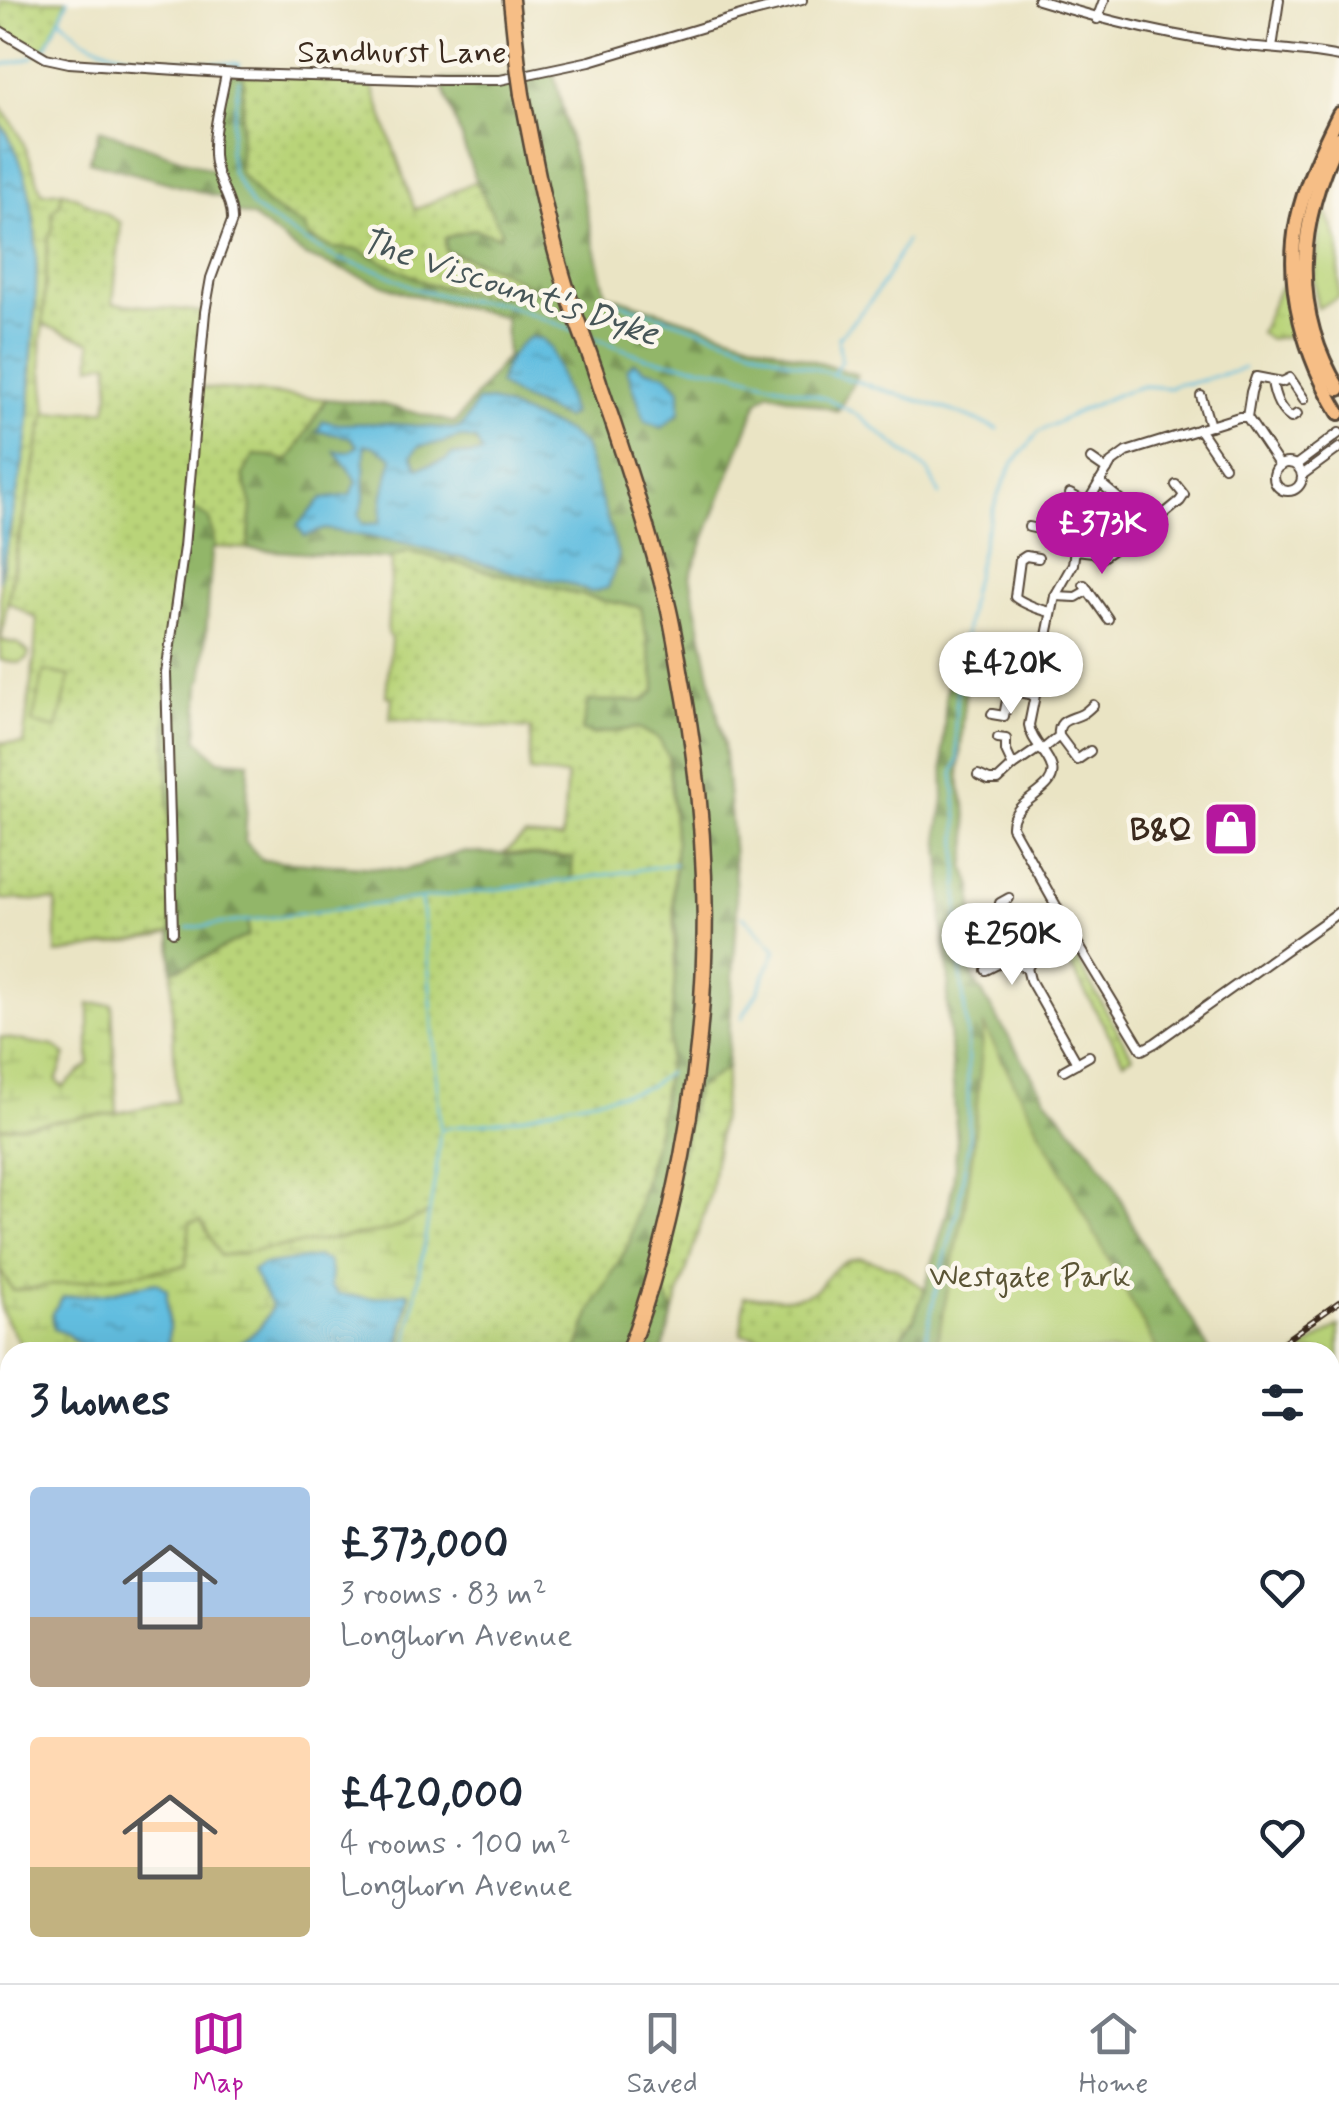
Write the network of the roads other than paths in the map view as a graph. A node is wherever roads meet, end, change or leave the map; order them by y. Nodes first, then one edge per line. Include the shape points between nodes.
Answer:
1 (512, 0) edge
2 (802, 0) edge
3 (1038, 0) edge
4 (1104, 0) edge
5 (1279, 0) edge
6 (1097, 19) junction
7 (0, 31) edge
8 (1272, 48) junction
9 (1339, 57) edge
10 (226, 74) junction
11 (1339, 114) edge
12 (1339, 138) edge
13 (1272, 381) junction
14 (1339, 389) edge
15 (1201, 396) dead end
16 (1304, 399) dead end
17 (1339, 413) edge
18 (1298, 414) dead end
19 (1247, 418) junction
20 (1176, 421) dead end
21 (1210, 426) junction
22 (1199, 429) junction
23 (1339, 433) edge
24 (1180, 435) junction
25 (1339, 448) edge
26 (1091, 459) dead end
27 (1296, 465) junction
28 (1224, 466) dead end
29 (1280, 466) junction
30 (1106, 470) junction
31 (1302, 475) junction
32 (1099, 482) junction
33 (1176, 485) dead end
34 (1070, 494) dead end
35 (1087, 503) junction
36 (1029, 527) dead end
37 (1076, 532) junction
38 (1117, 547) dead end
39 (1076, 550) junction
40 (1038, 558) dead end
41 (1055, 596) junction
42 (1051, 612) junction
43 (1108, 619) dead end
44 (968, 646) dead end
45 (1044, 650) junction
46 (1034, 695) junction
47 (1094, 704) dead end
48 (992, 714) dead end
49 (1059, 736) junction
50 (998, 738) dead end
51 (1080, 739) dead end
52 (1067, 747) junction
53 (1040, 749) junction
54 (1090, 752) dead end
55 (1013, 766) junction
56 (978, 775) dead end
57 (1009, 898) dead end
58 (1339, 912) edge
59 (173, 932) dead end
60 (1073, 936) junction
61 (1028, 966) junction
62 (986, 970) dead end
63 (1089, 1056) dead end
64 (1076, 1064) junction
65 (1064, 1070) dead end
66 (631, 1342) edge

1 - 66 highway, bridge via 522,94 548,224 668,606 700,792 706,951 695,1088 672,1207
2 - 10 street, Sandhurst Lane via 500,80
3 - 6 street
4 - 6 street
5 - 8 street
6 - 8 street
7 - 10 street, Sandhurst Lane via 46,58 70,63
8 - 9 street
10 - 59 street via 214,144 232,221 206,312 166,673
11 - 17 main road via 1306,189 1294,254 1303,333
12 - 14 main road via 1316,191 1305,250 1313,330
13 - 16 street via 1290,378
13 - 18 street via 1287,416
13 - 19 street via 1256,377
15 - 21 street
19 - 21 street
19 - 29 street
20 - 24 street
21 - 22 street
22 - 24 street
22 - 28 street
23 - 27 street
24 - 30 street via 1126,452
25 - 31 street
26 - 30 street
27 - 29 street
27 - 31 street
29 - 31 street via 1274,477 1283,490 1296,489
30 - 32 street
32 - 33 street via 1138,525 1152,524 1180,501 1184,495
32 - 35 street
34 - 35 street
35 - 37 street
36 - 37 street
37 - 39 street
38 - 39 street via 1102,558
39 - 41 street
40 - 42 street via 1020,560 1014,597
41 - 42 street
41 - 43 street via 1076,597 1086,588
42 - 45 street
44 - 45 street
45 - 46 street
46 - 48 street via 1009,690 1004,716
46 - 53 street via 1029,731
47 - 49 street via 1060,724
49 - 52 street
49 - 53 street
50 - 55 street via 1006,739
51 - 52 street
52 - 54 street via 1077,760
53 - 55 street
53 - 60 street via 1052,776 1017,810 1012,827
55 - 56 street via 998,780
57 - 61 street via 999,911
58 - 60 street via 1142,1050
60 - 61 street
61 - 62 street via 1006,960
61 - 64 street
63 - 64 street
64 - 65 street

